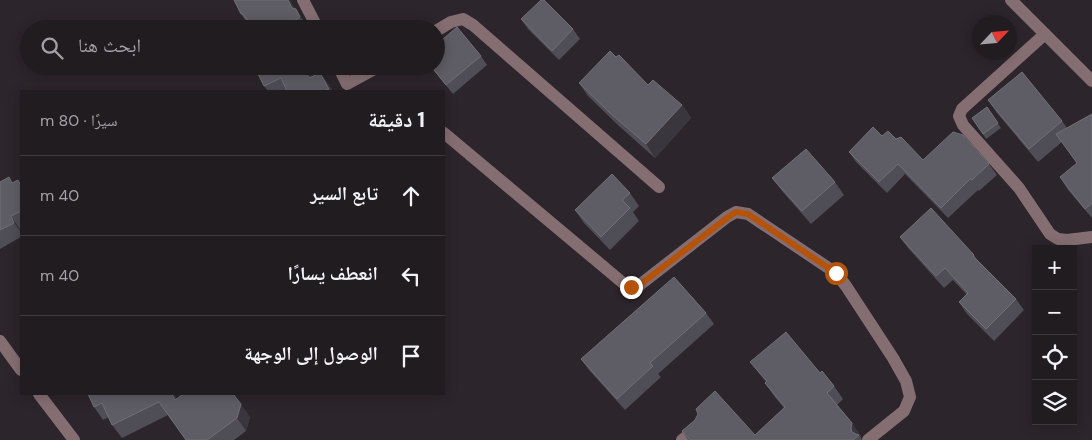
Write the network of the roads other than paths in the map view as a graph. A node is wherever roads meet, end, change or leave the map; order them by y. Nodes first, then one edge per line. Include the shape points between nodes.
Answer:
1 (303, 0) edge
2 (1011, 0) edge
3 (313, 20) edge
4 (445, 26) edge
5 (1045, 34) junction
6 (343, 75) edge
7 (368, 75) edge
8 (1092, 81) edge
9 (350, 88) edge
10 (445, 134) edge
11 (659, 187) dead end
12 (1092, 237) edge
13 (0, 341) edge
14 (20, 369) edge
15 (40, 395) edge
16 (699, 427) edge
17 (74, 440) edge
18 (682, 440) edge
19 (868, 440) edge

1 - 3 street
2 - 5 street
4 - 11 street via 463,20 473,26
5 - 8 street
5 - 12 street via 962,109 959,116 963,125 1019,188 1050,234 1067,240
6 - 9 street
7 - 9 street
10 - 19 street via 631,287 637,287 736,212 748,214 836,273 893,358 910,397 904,411
13 - 14 street
15 - 17 street
16 - 18 street

